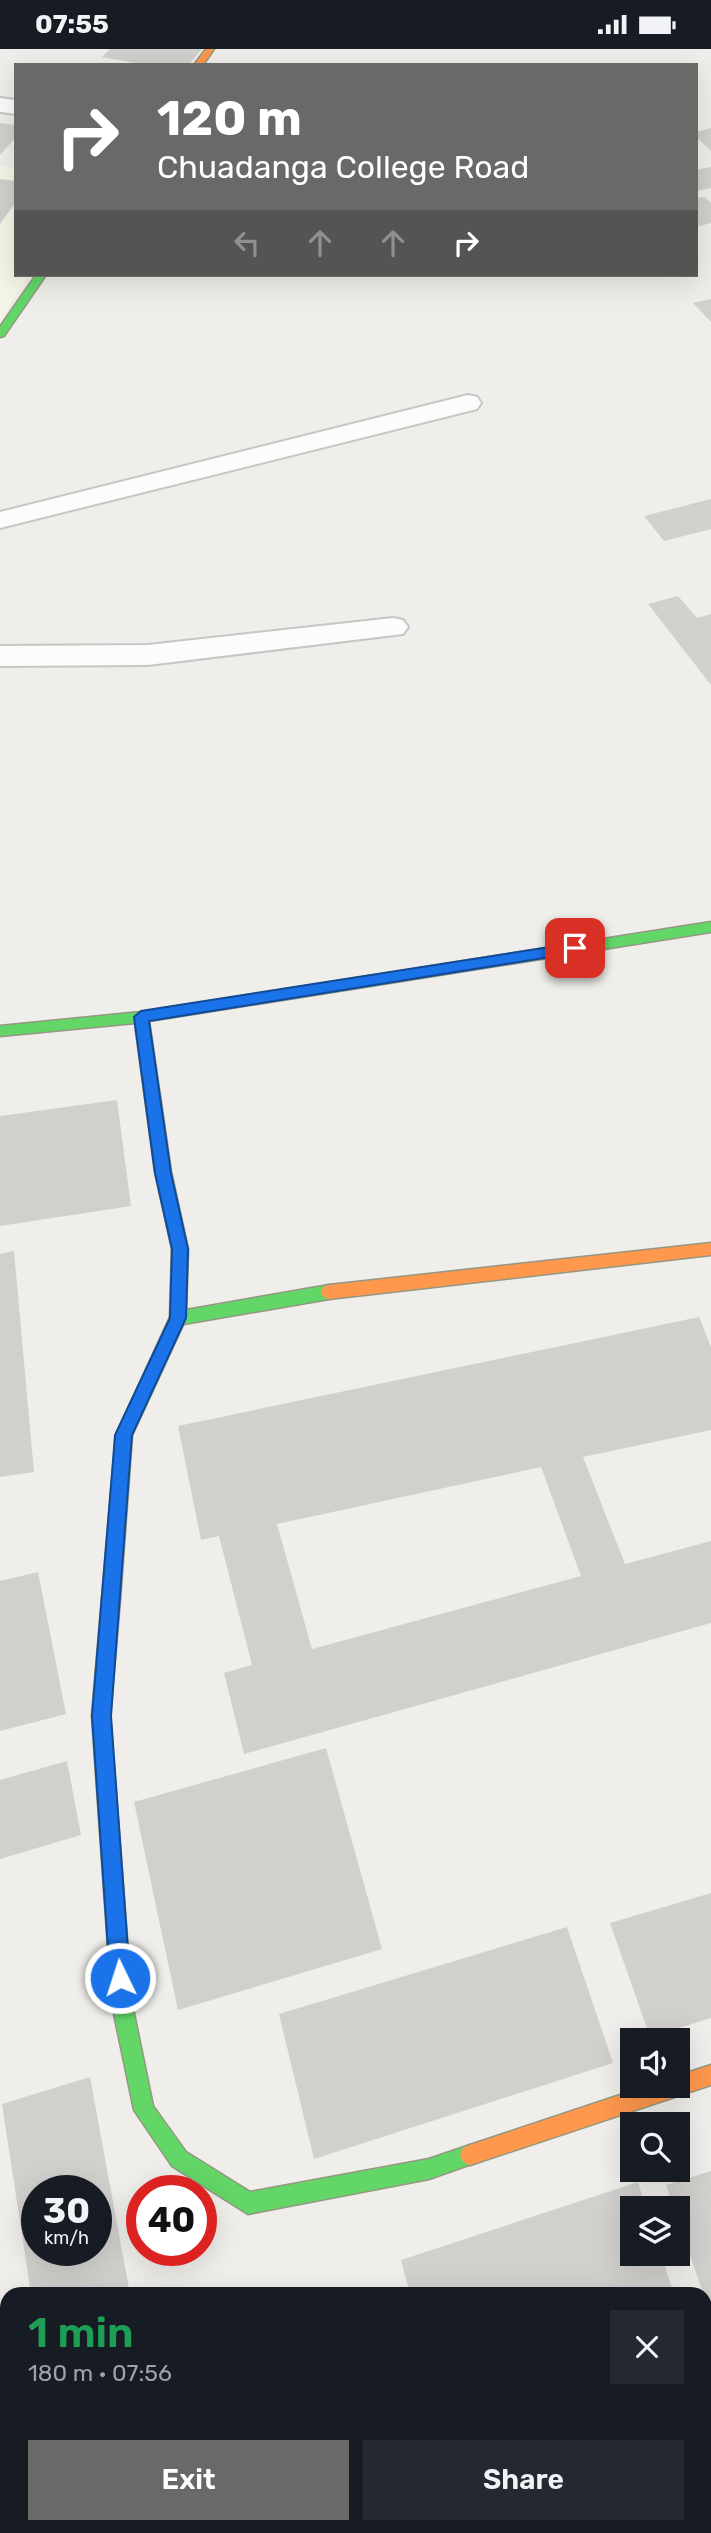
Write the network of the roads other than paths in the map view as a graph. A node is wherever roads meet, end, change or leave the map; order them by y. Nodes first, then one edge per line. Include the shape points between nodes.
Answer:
1 (40, 277) edge
2 (0, 334) edge
3 (468, 403) dead end
4 (0, 520) edge
5 (393, 627) dead end
6 (0, 656) edge
7 (711, 927) edge
8 (141, 1017) junction
9 (0, 1031) edge
10 (711, 1249) edge
11 (178, 1318) junction
12 (711, 2075) edge

1 - 2 street
3 - 4 street
5 - 6 street via 148,655
7 - 8 street
8 - 9 street
8 - 11 street via 163,1173 180,1249
10 - 11 street via 300,1295
11 - 12 street via 124,1435 101,1716 122,2004 144,2111 179,2158 248,2203 429,2169

